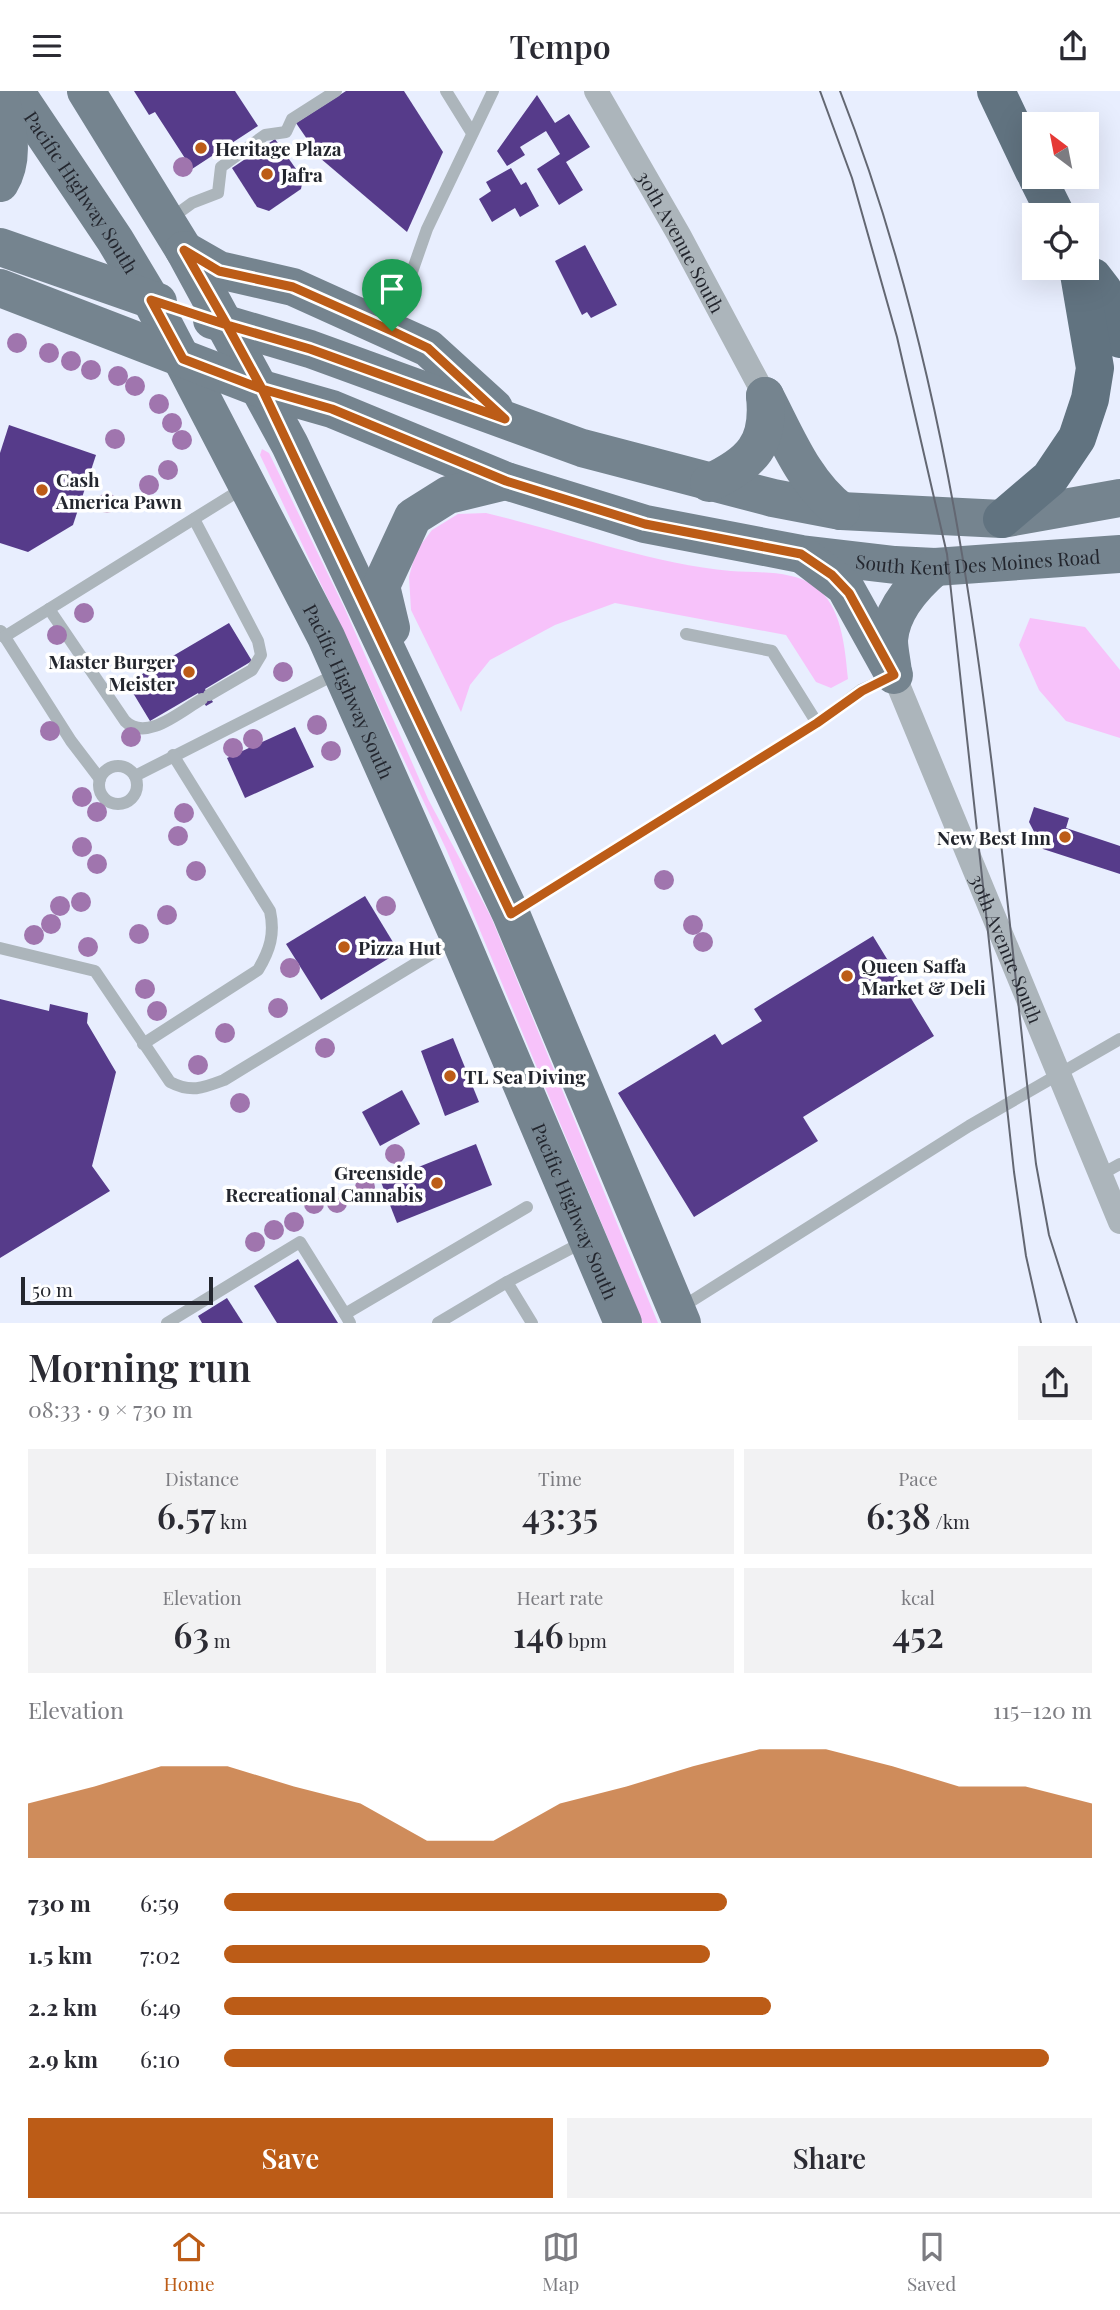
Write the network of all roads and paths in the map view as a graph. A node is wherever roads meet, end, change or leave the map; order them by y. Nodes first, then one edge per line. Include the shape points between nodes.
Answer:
1 (15, 91) edge
2 (86, 91) edge
3 (336, 91) edge
4 (446, 91) edge
5 (493, 91) edge
6 (596, 91) edge
7 (996, 91) edge
8 (0, 99) edge
9 (472, 133) junction
10 (1022, 146) edge
11 (0, 183) edge
12 (176, 235) junction
13 (0, 247) edge
14 (1080, 280) edge
15 (1094, 280) edge
16 (0, 288) edge
17 (151, 300) junction
18 (227, 325) junction
19 (392, 331) junction
20 (1120, 339) edge
21 (183, 359) junction
22 (262, 389) junction
23 (765, 395) junction
24 (505, 419) junction
25 (506, 481) junction
26 (709, 483) junction
27 (247, 485) junction
28 (1120, 498) edge
29 (841, 511) junction
30 (194, 519) junction
31 (1002, 519) junction
32 (801, 554) junction
33 (1120, 554) edge
34 (935, 567) junction
35 (50, 608) junction
36 (2, 633) edge
37 (686, 634) dead end
38 (342, 672) junction
39 (894, 675) junction
40 (408, 698) junction
41 (817, 723) junction
42 (173, 755) junction
43 (135, 776) junction
44 (100, 779) junction
45 (511, 914) junction
46 (459, 937) junction
47 (0, 948) edge
48 (1120, 1039) edge
49 (143, 1044) junction
50 (1059, 1075) junction
51 (1110, 1169) edge
52 (527, 1207) dead end
53 (1120, 1222) edge
54 (588, 1239) junction
55 (507, 1282) junction
56 (679, 1317) edge
57 (348, 1319) edge
58 (167, 1323) edge
59 (438, 1323) edge
60 (532, 1323) edge
61 (623, 1323) edge

1 - 17 main road, Pacific Highway South
2 - 12 main road
3 - 12 lane via 292,119 286,132 265,135 221,167 218,193 192,203
4 - 9 lane
5 - 9 lane
6 - 23 street, 30th Avenue South
7 - 10 highway
8 - 11 main road via 9,155
9 - 19 lane via 427,229
12 - 18 main road
12 - 19 main road via 219,271 293,287
13 - 17 main road, South Kent Des Moines Road
14 - 31 highway via 1095,368 1090,399 1077,438 1050,478
15 - 20 highway via 1103,290
16 - 21 main road, South Kent Des Moines Road
17 - 18 main road, South Kent Des Moines Road
17 - 21 main road, Pacific Highway South
18 - 22 main road
18 - 24 main road, South Kent Des Moines Road via 310,349
19 - 24 main road via 428,348
21 - 22 main road, South Kent Des Moines Road
21 - 27 main road, Pacific Highway South
22 - 25 main road, South Kent Des Moines Road via 332,409
22 - 40 main road
23 - 26 main road via 767,418 760,444 741,466
23 - 29 main road via 813,484
24 - 26 main road, South Kent Des Moines Road via 582,448
25 - 32 main road, South Kent Des Moines Road via 645,524
25 - 40 main road via 448,495 412,517 381,586
26 - 29 main road, South Kent Des Moines Road
27 - 30 lane
27 - 38 main road, Pacific Highway South
28 - 31 main road, South Kent Des Moines Road
29 - 31 main road, South Kent Des Moines Road
30 - 35 lane
30 - 35 lane via 258,641 261,655 252,670 149,728 133,728
32 - 34 main road, South Kent Des Moines Road
32 - 39 main road via 849,593
33 - 34 main road, South Kent Des Moines Road
34 - 39 main road via 901,604 889,639
35 - 36 lane
36 - 44 lane
37 - 41 lane via 772,651
38 - 42 lane
38 - 46 main road, Pacific Highway South
39 - 41 lane
39 - 50 street, 30th Avenue South
40 - 45 main road
41 - 45 lane
42 - 43 lane
42 - 49 lane via 270,911 274,928 269,951 258,969
43 - 44 lane via 120,765 107,769
43 - 44 lane via 135,794 120,804 103,797
45 - 56 main road
46 - 49 lane via 224,1080 199,1090 185,1090 170,1082
46 - 54 main road, Pacific Highway South
47 - 49 lane via 95,971
48 - 50 lane
50 - 51 street, 30th Avenue South
50 - 56 lane via 969,1126
51 - 53 street, 30th Avenue South
52 - 57 lane
54 - 55 lane
54 - 61 main road, Pacific Highway South
55 - 59 lane
55 - 60 lane
57 - 58 lane via 300,1242

